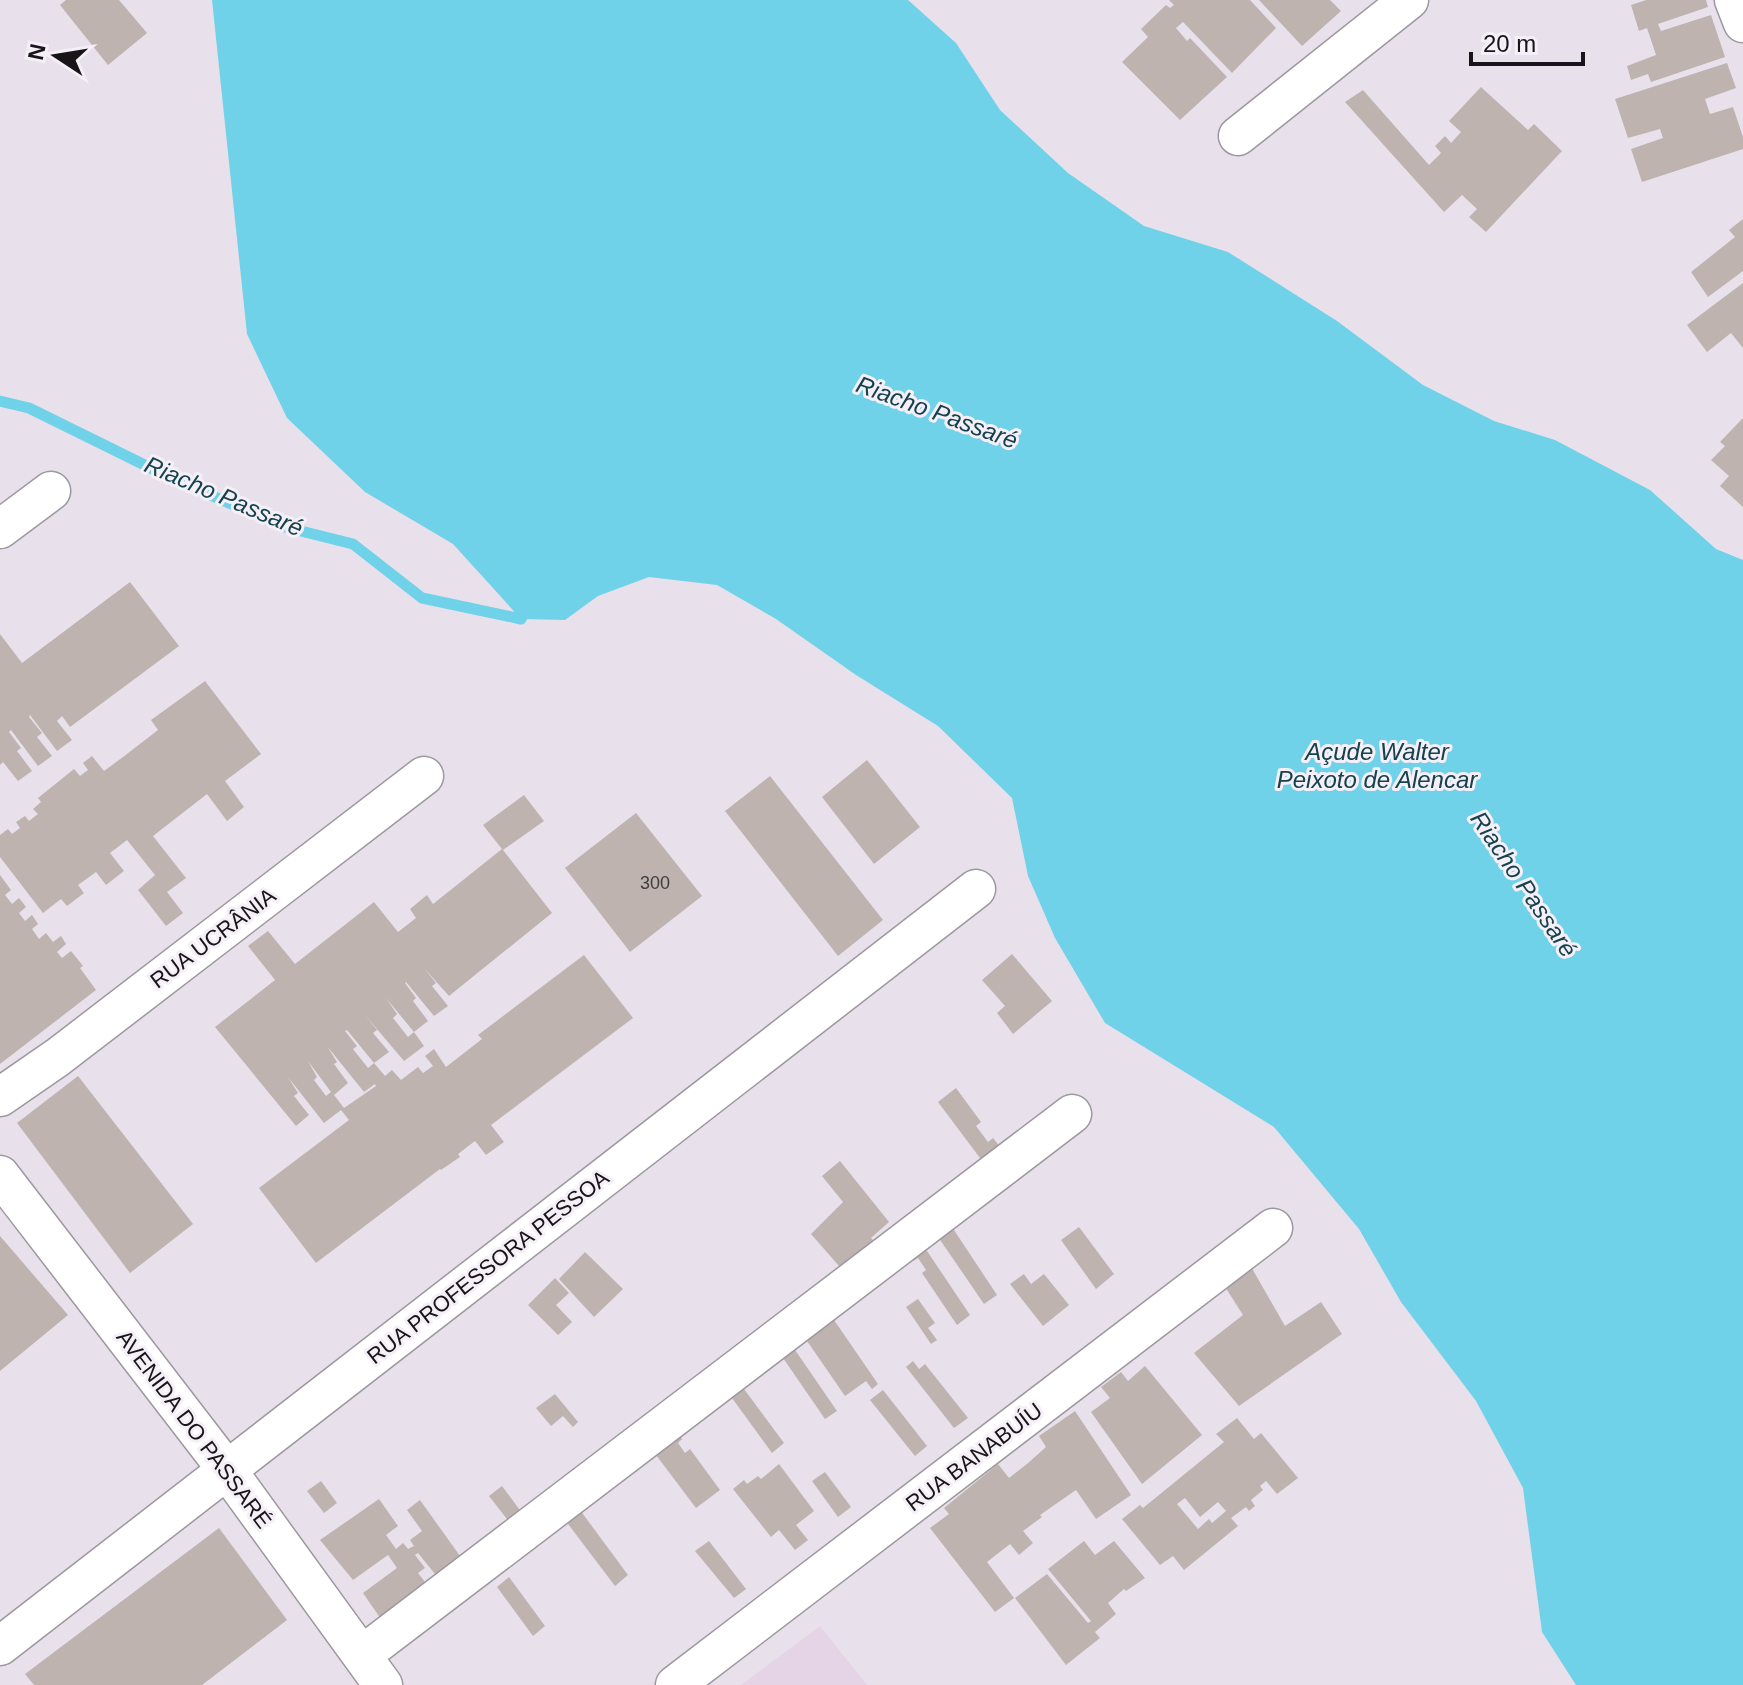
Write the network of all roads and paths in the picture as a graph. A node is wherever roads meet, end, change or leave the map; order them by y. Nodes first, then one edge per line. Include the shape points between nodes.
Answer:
1 (1409, 0) edge
2 (1734, 0) edge
3 (1743, 23) edge
4 (1238, 136) dead end
5 (51, 491) dead end
6 (0, 529) edge
7 (424, 776) dead end
8 (976, 889) dead end
9 (0, 1097) edge
10 (1072, 1114) dead end
11 (0, 1175) edge
12 (1273, 1228) dead end
13 (227, 1470) junction
14 (0, 1646) edge
15 (372, 1670) edge
16 (675, 1685) edge

1 - 4 street
2 - 3 street
5 - 6 street
7 - 9 street, RUA UCRÂNIA
8 - 13 street, RUA PROFESSORA PESSOA
10 - 15 street
11 - 13 street, AVENIDA DO PASSARÉ
12 - 16 street, RUA BANABUÍU
13 - 14 street, RUA PROFESSORA PESSOA
13 - 15 street, AVENIDA DO PASSARÉ

